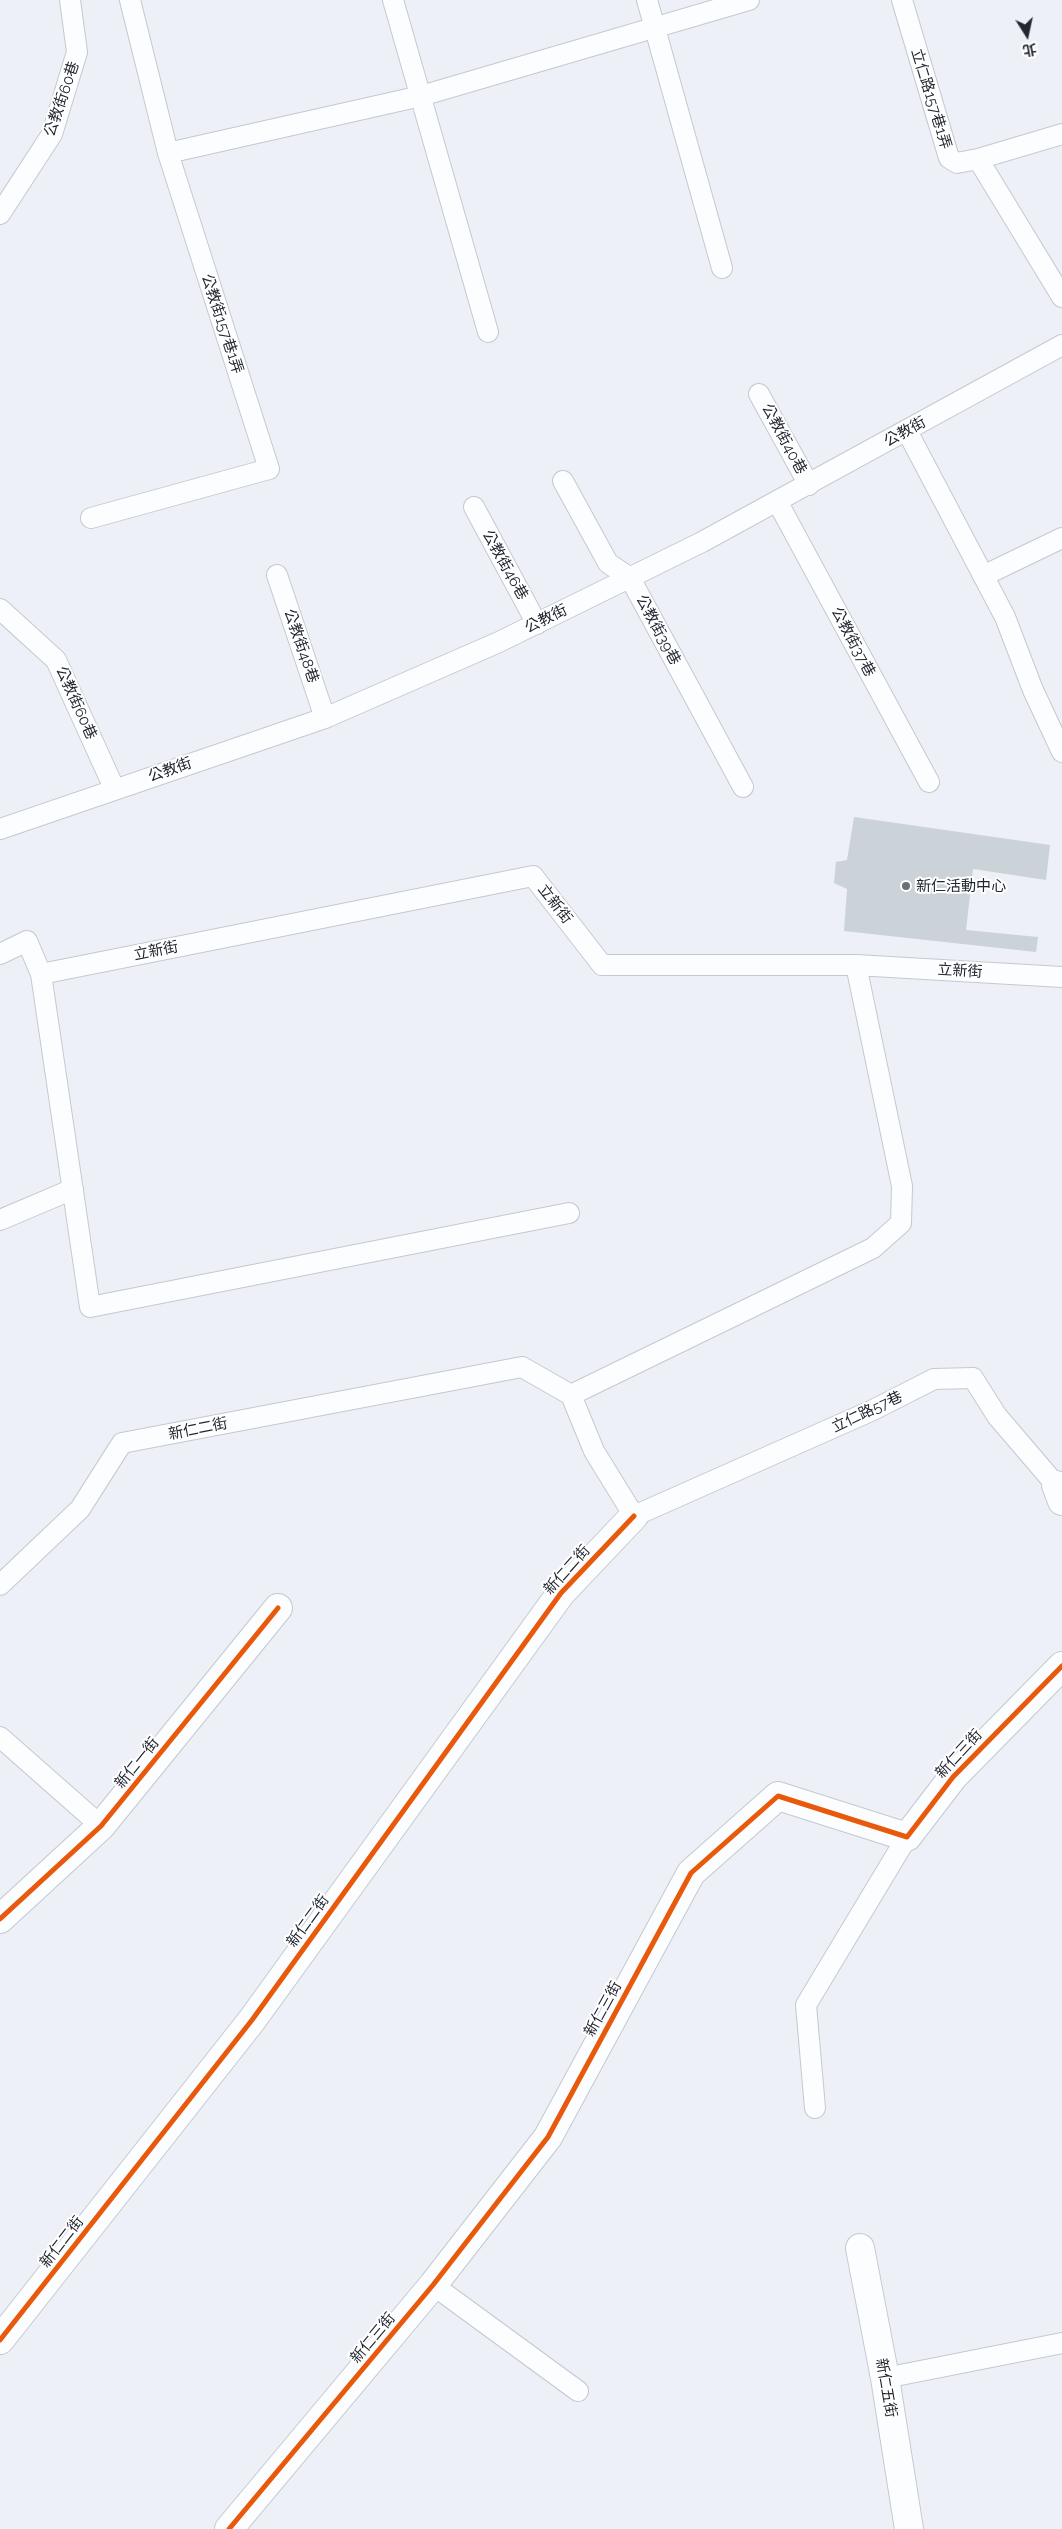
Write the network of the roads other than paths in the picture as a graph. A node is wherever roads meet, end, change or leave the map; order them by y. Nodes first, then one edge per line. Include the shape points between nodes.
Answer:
1 (70, 0) edge
2 (130, 0) edge
3 (393, 0) edge
4 (647, 0) edge
5 (749, 0) edge
6 (902, 0) edge
7 (656, 28) junction
8 (421, 96) junction
9 (1062, 134) edge
10 (168, 152) junction
11 (978, 159) junction
12 (0, 214) edge
13 (722, 268) dead end
14 (1062, 297) edge
15 (488, 332) dead end
16 (1062, 345) edge
17 (759, 394) dead end
18 (907, 431) junction
19 (563, 481) dead end
20 (809, 485) junction
21 (777, 501) junction
22 (474, 507) dead end
23 (91, 518) dead end
24 (1062, 538) edge
25 (276, 575) dead end
26 (983, 576) junction
27 (630, 578) junction
28 (0, 609) edge
29 (537, 624) junction
30 (325, 718) junction
31 (1062, 752) edge
32 (929, 782) dead end
33 (743, 787) dead end
34 (114, 788) junction
35 (0, 828) edge
36 (0, 954) edge
37 (856, 965) junction
38 (41, 974) junction
39 (1062, 977) edge
40 (73, 1189) junction
41 (569, 1213) dead end
42 (0, 1220) edge
43 (571, 1395) junction
44 (1060, 1489) edge
45 (634, 1516) junction
46 (0, 1585) edge
47 (278, 1608) dead end
48 (1062, 1666) edge
49 (0, 1736) edge
50 (101, 1826) junction
51 (907, 1837) junction
52 (0, 1919) edge
53 (815, 2108) dead end
54 (860, 2248) dead end
55 (433, 2285) junction
56 (0, 2340) edge
57 (1062, 2343) edge
58 (885, 2378) junction
59 (578, 2391) dead end
60 (229, 2529) edge
61 (909, 2529) edge

1 - 12 lane, 公教街60巷 via 77,52 52,134
2 - 10 lane, 公教街157巷1弄
3 - 8 lane
4 - 7 lane
5 - 7 lane
6 - 11 lane, 立仁路157巷1弄 via 949,158 956,163
7 - 8 lane
7 - 13 lane
8 - 10 lane
8 - 15 lane
9 - 11 lane, 立仁路157巷1弄
10 - 23 lane, 公教街157巷1弄 via 269,469
11 - 14 lane
16 - 18 lane, 公教街
17 - 20 lane, 公教街40巷
18 - 20 lane, 公教街
18 - 26 lane
19 - 27 lane, 公教街39巷 via 608,563
20 - 21 lane, 公教街
21 - 27 lane, 公教街
21 - 32 lane, 公教街37巷
22 - 29 lane, 公教街46巷
24 - 26 lane
25 - 30 lane, 公教街48巷
26 - 31 lane via 1005,617 1033,690
27 - 29 lane, 公教街
27 - 33 lane, 公教街39巷
28 - 34 lane, 公教街60巷 via 56,660
29 - 30 lane, 公教街
30 - 34 lane, 公教街
34 - 35 lane, 公教街
36 - 38 lane via 27,942
37 - 38 lane, 立新街 via 602,965 532,876
37 - 39 lane, 立新街
37 - 43 lane via 902,1186 901,1223 873,1248
38 - 40 lane
40 - 41 lane via 90,1307
40 - 42 lane
43 - 45 lane via 594,1450
43 - 46 lane, 新仁二街 via 522,1367 122,1443 80,1509
44 - 45 lane, 立仁路57巷 via 996,1416 973,1378 934,1379
45 - 56 street, 新仁二街 via 561,1593 252,2020
47 - 50 street, 新仁一街
48 - 51 street, 新仁三街 via 953,1777
49 - 50 lane
50 - 52 street, 新仁一街
51 - 53 lane via 806,2005
51 - 55 street, 新仁三街 via 778,1796 692,1873 548,2137
54 - 58 street, 新仁五街
55 - 59 lane
55 - 60 street, 新仁三街
57 - 58 lane
58 - 61 street, 新仁五街

